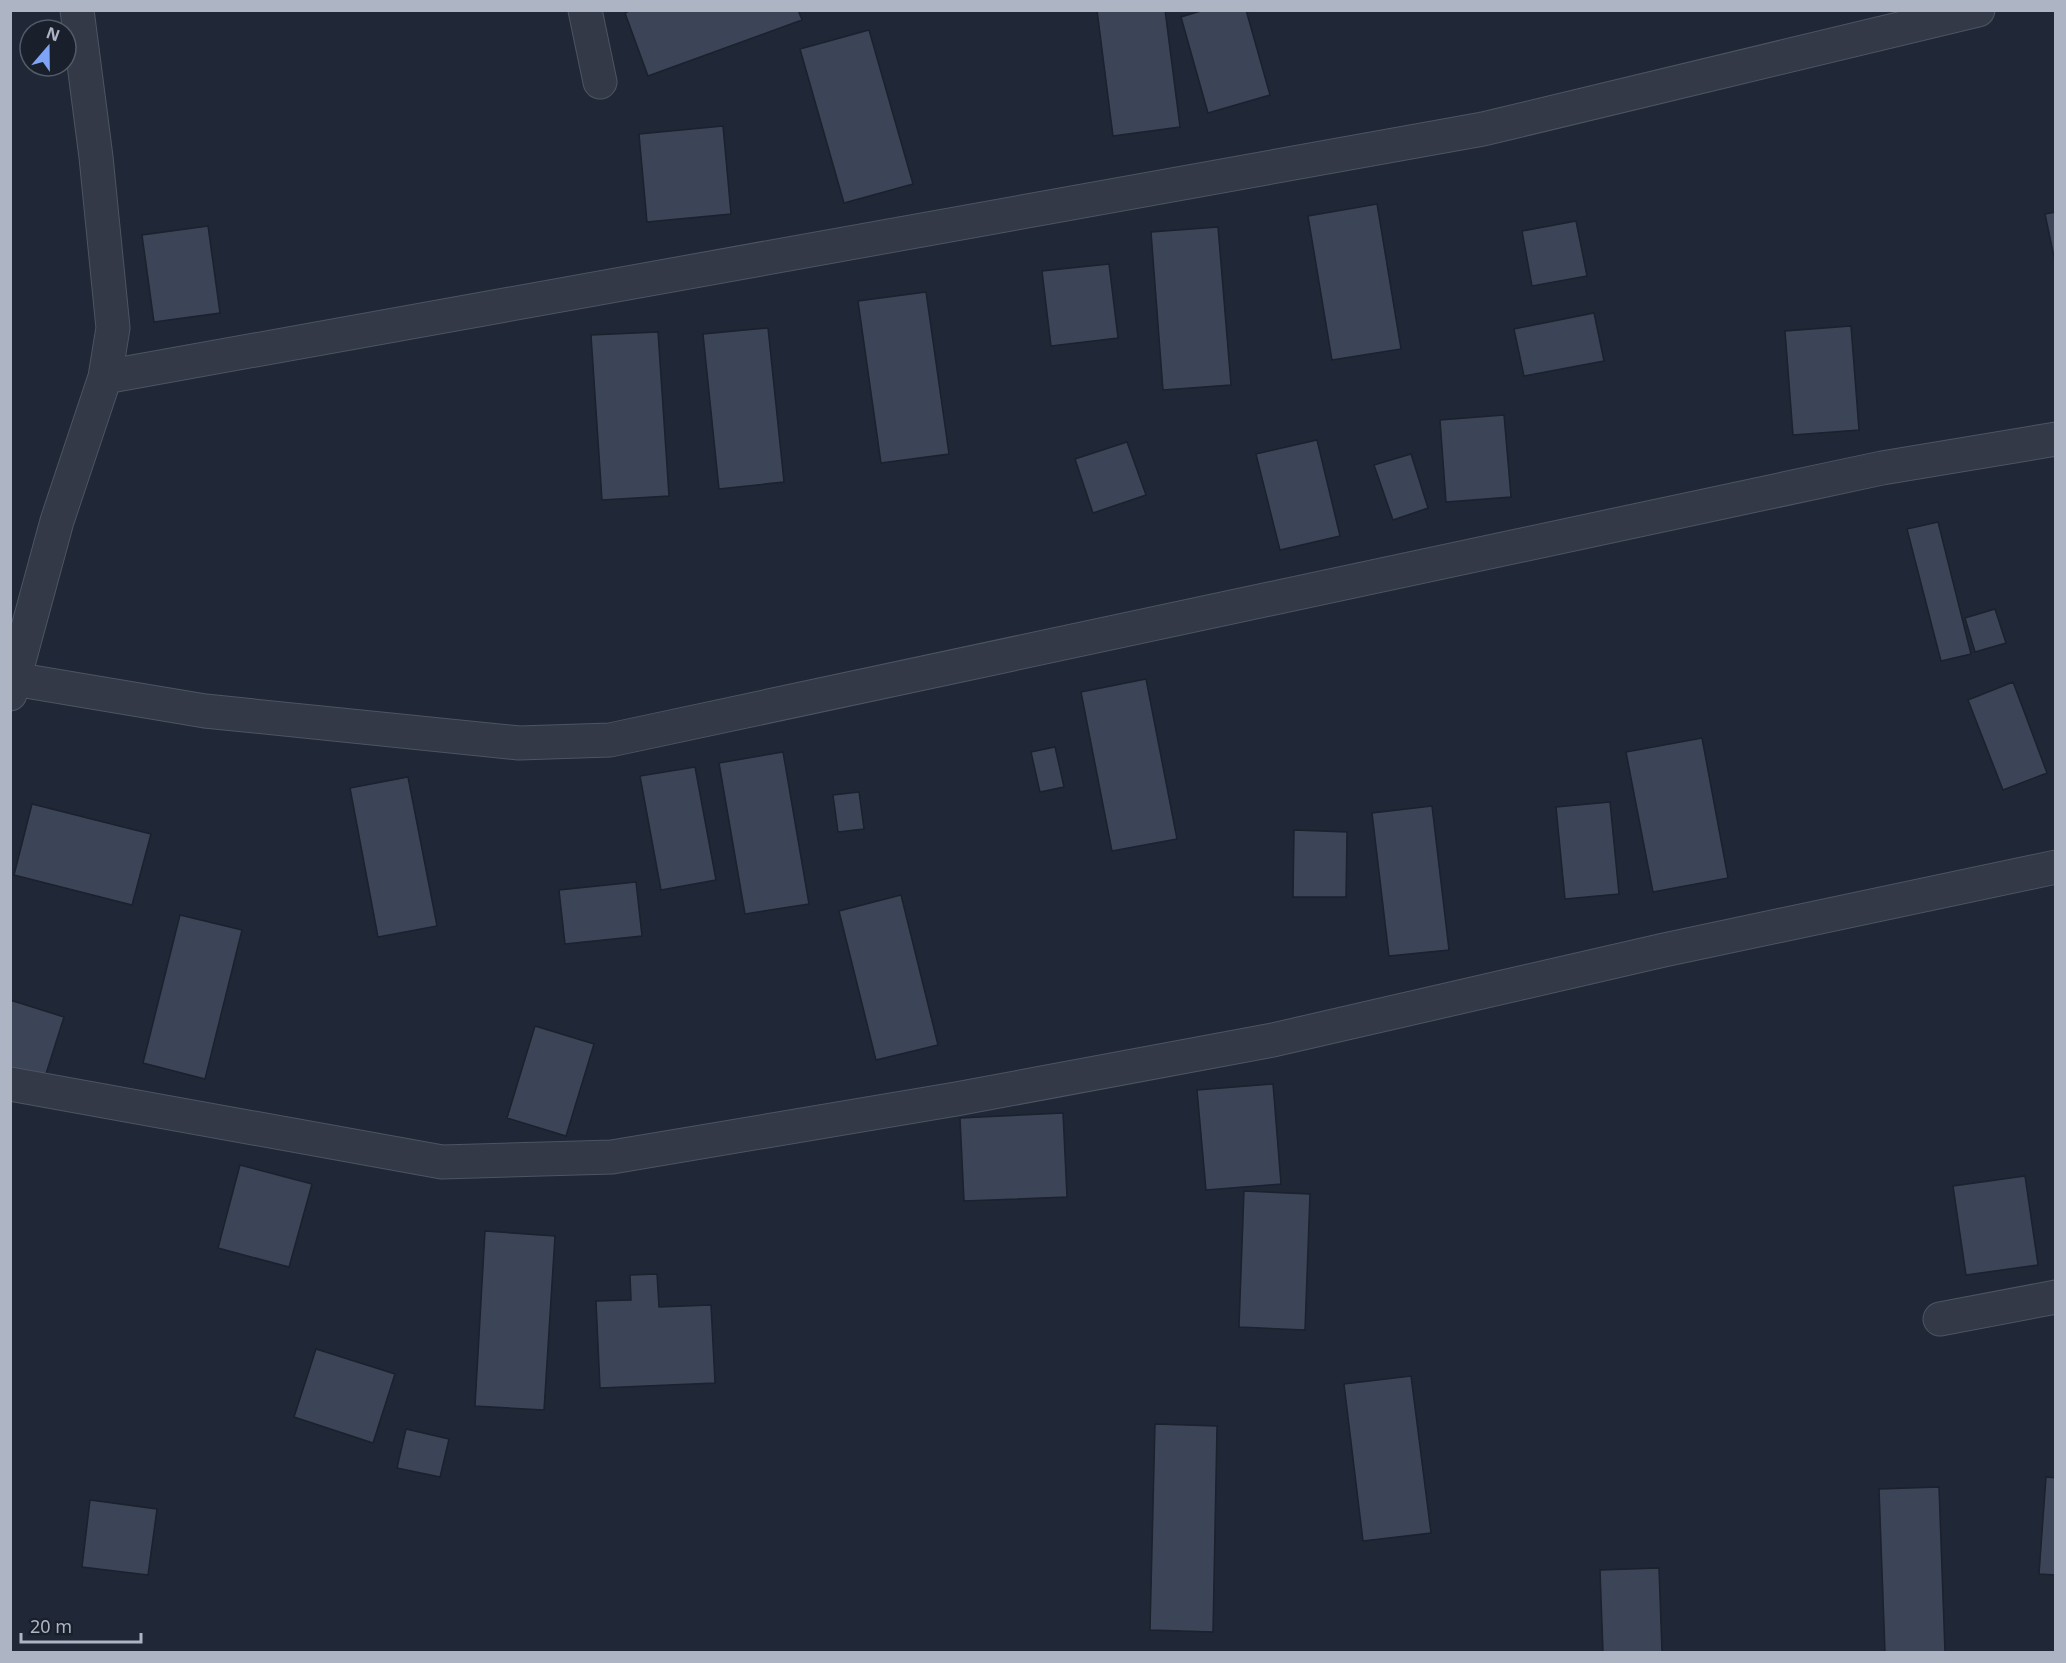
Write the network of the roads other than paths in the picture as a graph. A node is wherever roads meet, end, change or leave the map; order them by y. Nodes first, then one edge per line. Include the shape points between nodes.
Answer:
1 (77, 10) edge
2 (585, 10) edge
3 (1978, 10) edge
4 (600, 82) dead end
5 (105, 377) junction
6 (2055, 439) edge
7 (12, 687) edge
8 (2055, 867) edge
9 (10, 1084) edge
10 (2055, 1297) edge
11 (1940, 1319) dead end

1 - 5 street via 113,328
2 - 4 street
3 - 5 street via 1483,129
5 - 7 street via 57,521
6 - 7 street via 1871,471 610,740 519,743
8 - 9 street via 1664,950 1273,1040 612,1157 442,1162
10 - 11 street

